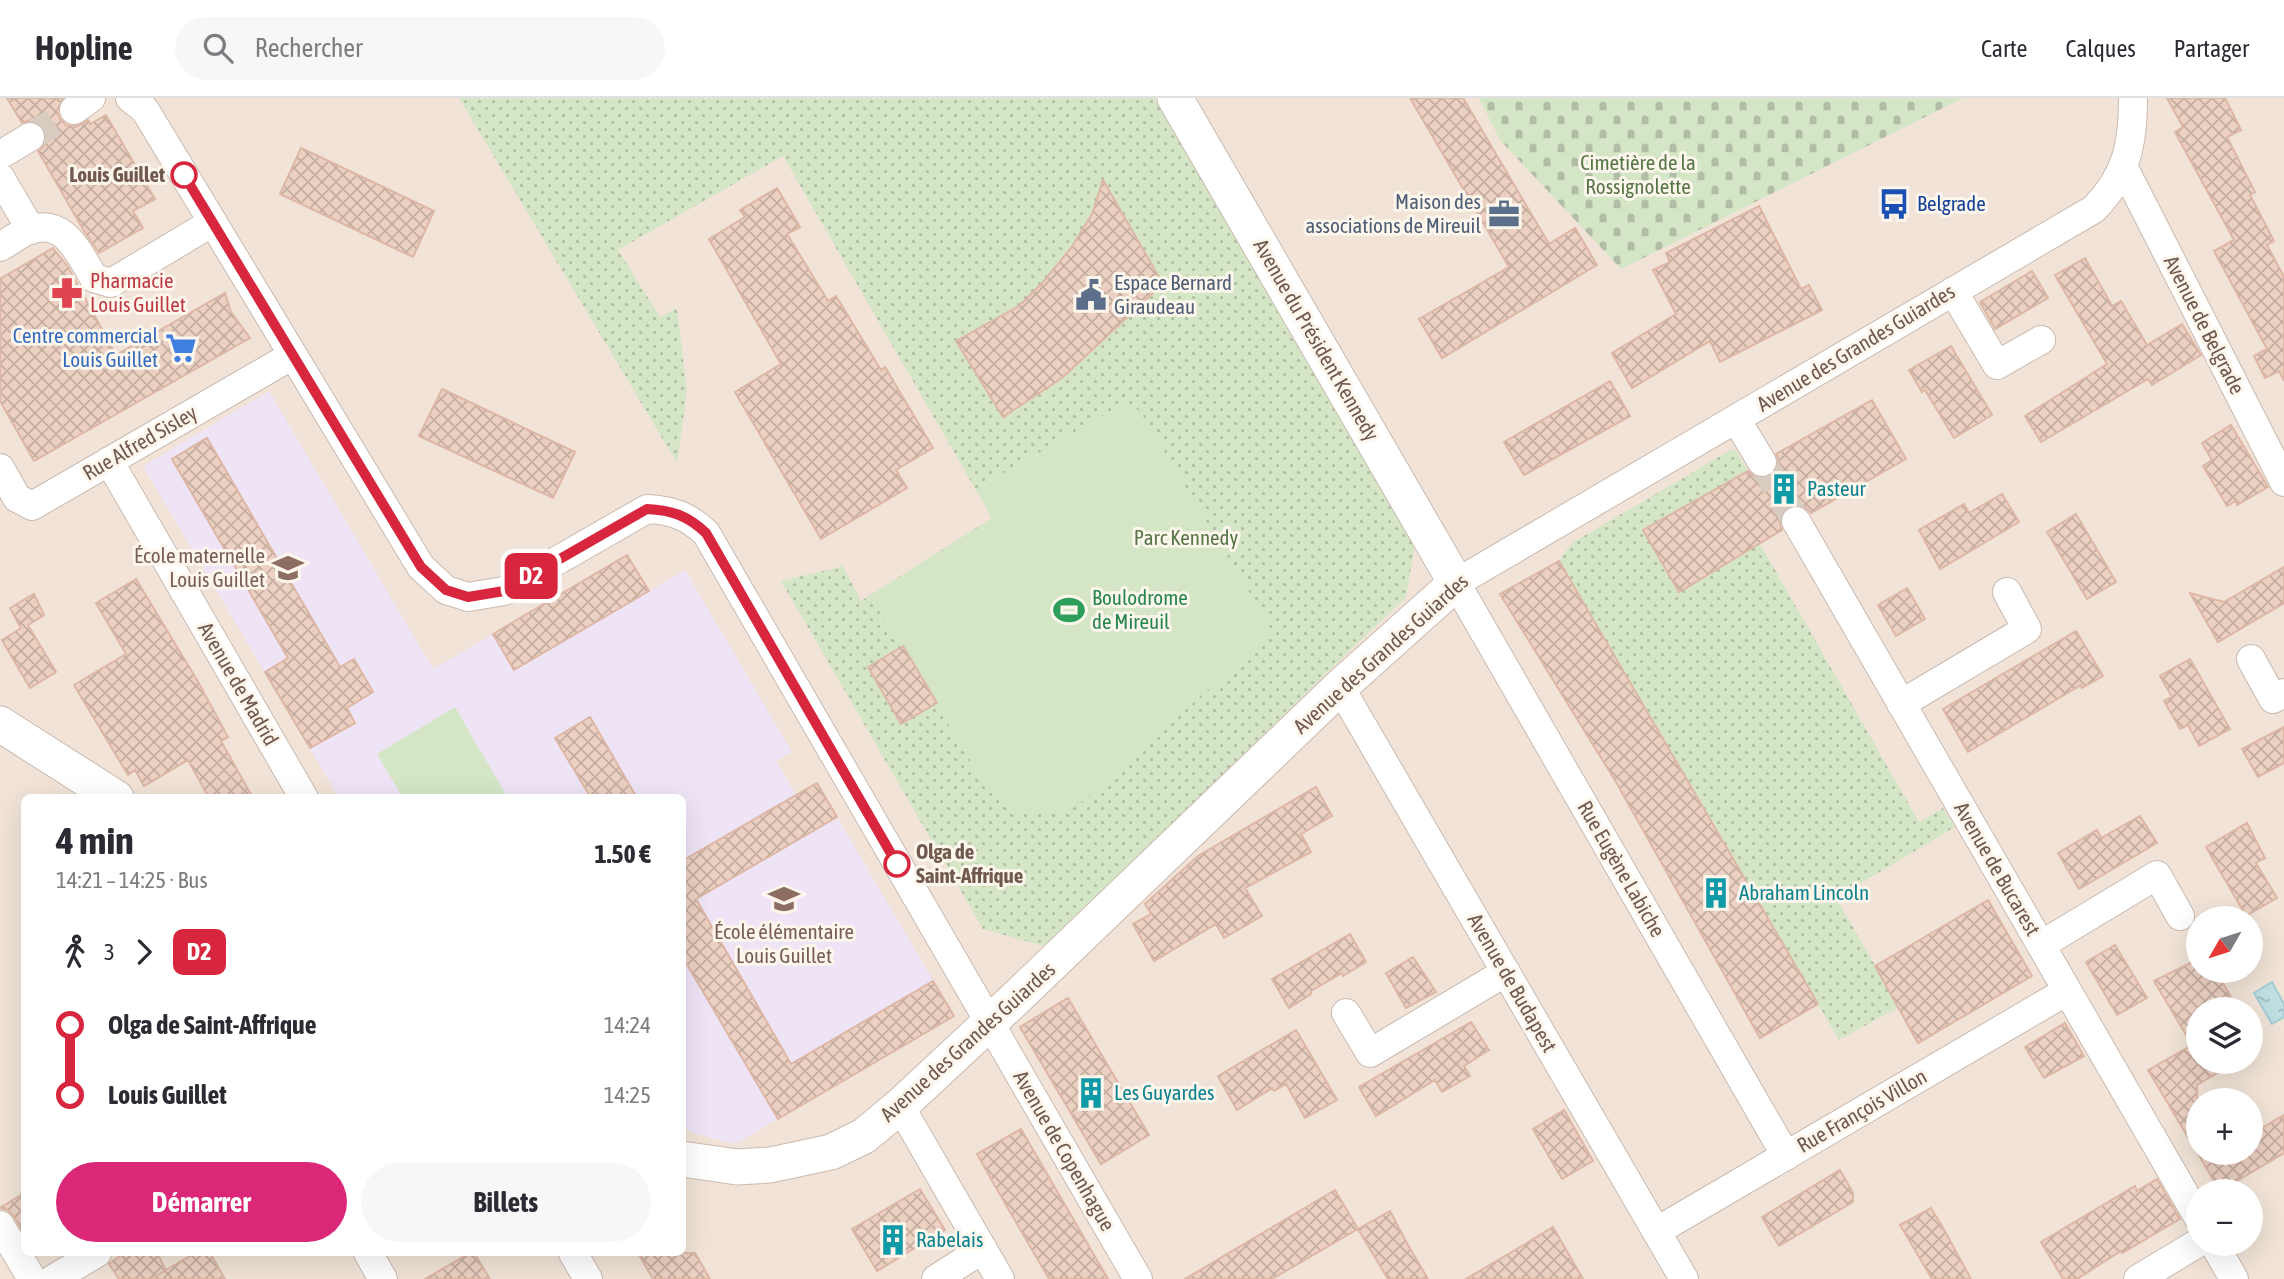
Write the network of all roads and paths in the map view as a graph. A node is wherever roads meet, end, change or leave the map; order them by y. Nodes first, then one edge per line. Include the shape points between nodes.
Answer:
1 (130, 98) edge
2 (1175, 98) edge
3 (2133, 98) edge
4 (30, 137) tunnel mouth
5 (0, 155) edge
6 (2124, 168) junction
7 (0, 177) edge
8 (213, 222) junction
9 (31, 230) junction
10 (0, 247) edge
11 (1953, 291) junction
12 (2041, 340) dead end
13 (293, 355) junction
14 (1736, 419) junction
15 (108, 461) junction
16 (1762, 462) tunnel mouth
17 (0, 468) edge
18 (2284, 482) edge
19 (1796, 522) tunnel mouth
20 (1456, 583) junction
21 (2007, 592) dead end
22 (2251, 659) dead end
23 (1340, 687) junction
24 (2284, 693) edge
25 (1901, 704) junction
26 (0, 724) edge
27 (110, 794) edge
28 (302, 794) edge
29 (2180, 916) dead end
30 (2041, 945) junction
31 (1506, 972) junction
32 (2067, 991) junction
33 (1346, 1013) dead end
34 (989, 1023) junction
35 (900, 1106) junction
36 (1786, 1156) junction
37 (686, 1160) edge
38 (2186, 1196) edge
39 (0, 1225) edge
40 (1657, 1231) junction
41 (983, 1249) junction
42 (2186, 1250) edge
43 (92, 1256) edge
44 (370, 1256) edge
45 (575, 1256) edge
46 (2221, 1256) edge
47 (32, 1279) edge
48 (53, 1279) edge
49 (383, 1279) edge
50 (588, 1279) edge
51 (936, 1279) edge
52 (1000, 1279) edge
53 (1138, 1279) edge
54 (1684, 1279) edge
55 (2138, 1279) edge
56 (2234, 1279) edge

1 - 8 street via 145,110
2 - 20 street, Avenue du Président Kennedy
3 - 6 street
4 - 5 street
6 - 11 street, Avenue des Grandes Guiardes via 2094,209
6 - 18 street, Avenue de Belgrade
7 - 9 street
8 - 9 street via 111,283 93,278 60,231
8 - 13 street
9 - 10 street
11 - 12 street via 1997,365
11 - 14 street, Avenue des Grandes Guiardes
13 - 15 street, Rue Alfred Sisley
13 - 34 street, Avenue de Copenhague via 421,567 446,590 468,597 504,591 647,509 690,519 706,533
14 - 16 street
14 - 20 street, Avenue des Grandes Guiardes
15 - 17 street, Rue Alfred Sisley via 32,506 17,498
15 - 28 street, Avenue de Madrid
19 - 25 street, Avenue de Bucarest
20 - 23 street, Avenue des Grandes Guiardes
20 - 36 street, Rue Eugène Labiche
21 - 25 street via 2027,629
22 - 24 street via 2273,699
23 - 31 street, Avenue de Budapest
23 - 34 street, Avenue des Grandes Guiardes
25 - 30 street, Avenue de Bucarest
26 - 27 street
29 - 30 street via 2157,875
30 - 32 street, Avenue de Bucarest
31 - 33 street via 1370,1053
31 - 40 street, Avenue de Budapest
32 - 36 street, Rue François Villon
32 - 38 street, Avenue de Bucarest
34 - 35 street, Avenue des Grandes Guiardes
34 - 53 street, Avenue de Copenhague
35 - 37 street, Avenue des Grandes Guiardes via 864,1136 802,1160 737,1167
35 - 41 street
36 - 40 street, Rue François Villon
39 - 47 street
40 - 54 street, Avenue de Budapest
41 - 51 street
41 - 52 street
42 - 55 street
43 - 48 street
44 - 49 street
45 - 50 street
46 - 56 street

